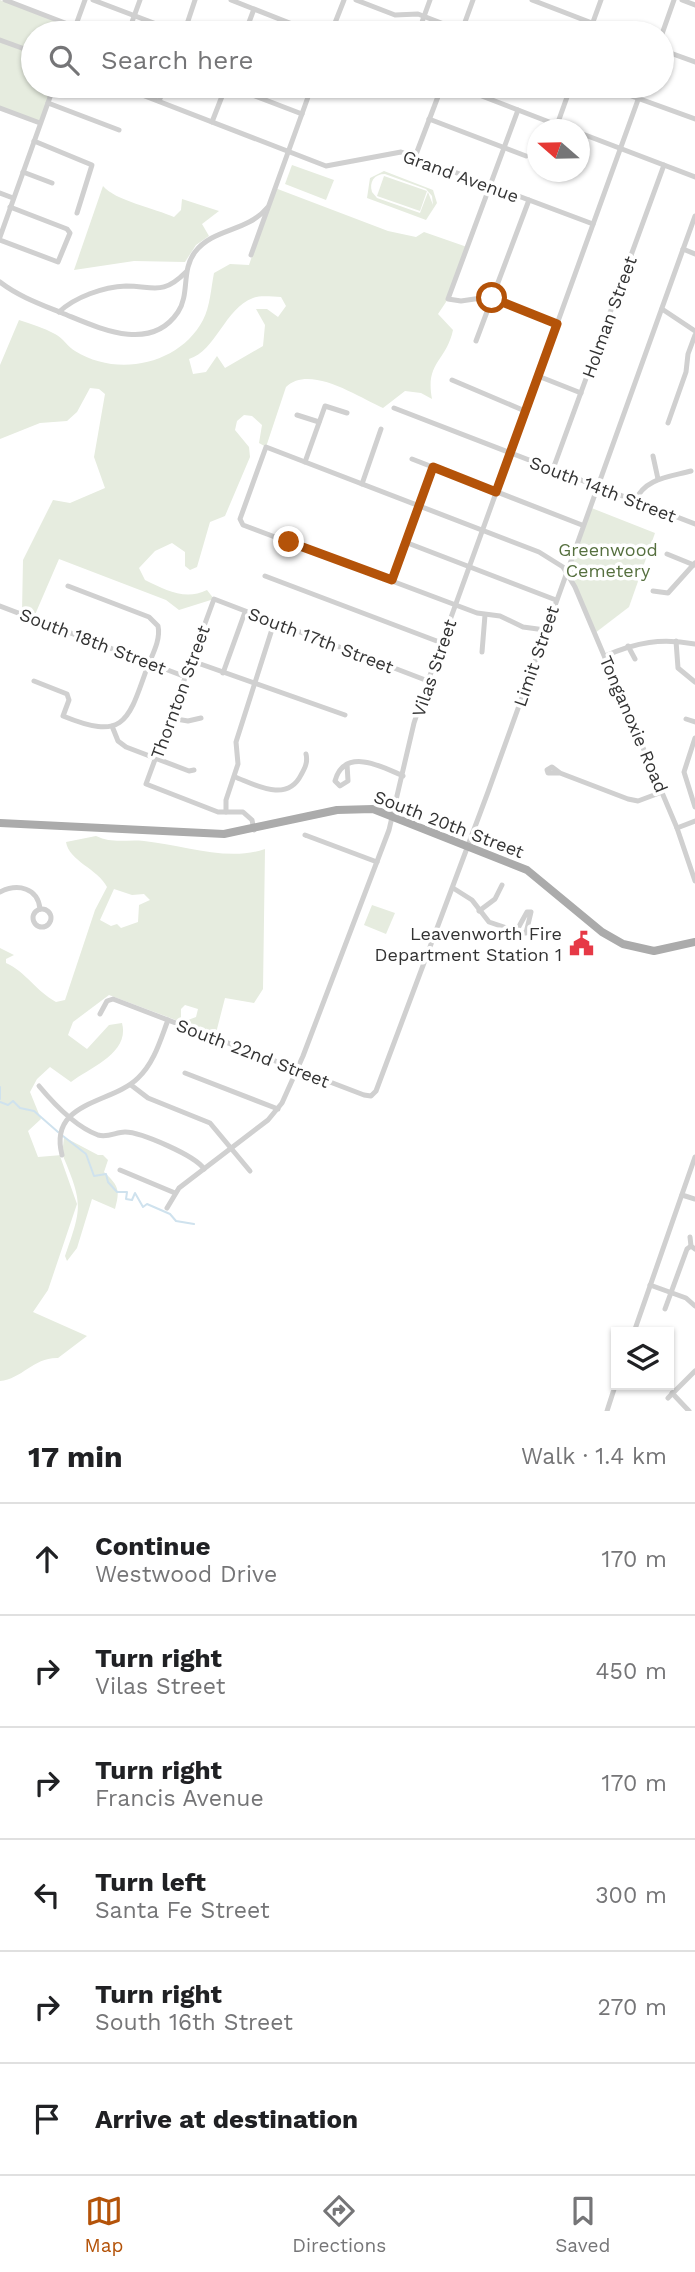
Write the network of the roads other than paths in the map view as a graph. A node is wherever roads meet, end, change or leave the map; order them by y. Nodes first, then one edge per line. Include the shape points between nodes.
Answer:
1 (5, 0) edge
2 (85, 0) edge
3 (93, 0) edge
4 (140, 0) edge
5 (195, 0) edge
6 (231, 0) edge
7 (344, 0) edge
8 (356, 0) edge
9 (430, 0) edge
10 (473, 0) edge
11 (532, 0) edge
12 (601, 0) edge
13 (674, 0) edge
14 (682, 0) edge
15 (695, 5) edge
16 (254, 9) junction
17 (134, 16) junction
18 (424, 16) junction
19 (53, 21) edge
20 (77, 21) edge
21 (132, 21) edge
22 (148, 21) edge
23 (187, 21) edge
24 (250, 21) edge
25 (284, 21) edge
26 (336, 21) edge
27 (422, 21) edge
28 (435, 21) edge
29 (467, 21) edge
30 (585, 21) edge
31 (594, 21) edge
32 (667, 21) edge
33 (0, 40) edge
34 (21, 48) edge
35 (674, 54) edge
36 (695, 62) edge
37 (50, 98) edge
38 (151, 98) edge
39 (160, 98) edge
40 (222, 98) edge
41 (259, 98) edge
42 (308, 98) edge
43 (437, 98) edge
44 (487, 98) edge
45 (567, 98) edge
46 (639, 99) joint
47 (159, 101) junction
48 (48, 103) junction
49 (0, 108) edge
50 (518, 110) junction
51 (302, 114) junction
52 (429, 119) junction
53 (543, 119) edge
54 (559, 119) edge
55 (695, 119) edge
56 (212, 122) junction
57 (40, 123) junction
58 (119, 130) dead end
59 (590, 137) edge
60 (34, 141) junction
61 (504, 147) junction
62 (621, 149) junction
63 (288, 152) junction
64 (526, 156) dead end
65 (415, 157) junction
66 (664, 165) junction
67 (23, 172) junction
68 (695, 177) edge
69 (52, 183) dead end
70 (490, 186) junction
71 (0, 194) edge
72 (13, 198) junction
73 (529, 200) junction
74 (10, 207) junction
75 (267, 208) junction
76 (77, 213) dead end
77 (695, 216) edge
78 (254, 222) junction
79 (593, 225) junction
80 (693, 226) edge
81 (260, 228) junction
82 (0, 238) edge
83 (683, 249) junction
84 (695, 254) edge
85 (251, 255) dead end
86 (186, 272) junction
87 (0, 282) edge
88 (176, 282) junction
89 (185, 285) junction
90 (492, 298) junction
91 (662, 309) junction
92 (59, 312) junction
93 (557, 324) junction
94 (695, 333) edge
95 (476, 341) dead end
96 (538, 376) junction
97 (452, 380) dead end
98 (581, 393) junction
99 (394, 408) dead end
100 (525, 411) junction
101 (347, 413) dead end
102 (297, 415) dead end
103 (319, 422) junction
104 (668, 423) dead end
105 (382, 429) dead end
106 (510, 453) junction
107 (653, 457) dead end
108 (412, 459) dead end
109 (305, 462) junction
110 (433, 467) junction
111 (553, 469) junction
112 (691, 471) dead end
113 (659, 479) junction
114 (362, 484) junction
115 (597, 486) junction
116 (496, 492) junction
117 (635, 501) junction
118 (419, 505) junction
119 (695, 524) edge
120 (582, 525) junction
121 (483, 530) junction
122 (405, 542) junction
123 (667, 554) dead end
124 (694, 564) edge
125 (470, 567) junction
126 (566, 571) junction
127 (265, 576) dead end
128 (392, 580) junction
129 (68, 586) dead end
130 (653, 590) dead end
131 (214, 599) joint
132 (556, 600) junction
133 (456, 605) junction
134 (0, 606) edge
135 (245, 612) junction
136 (485, 615) junction
137 (274, 623) junction
138 (545, 630) junction
139 (676, 641) junction
140 (442, 643) junction
141 (695, 644) edge
142 (628, 646) junction
143 (482, 652) dead end
144 (605, 656) junction
145 (635, 659) dead end
146 (192, 661) junction
147 (149, 663) junction
148 (223, 673) junction
149 (186, 677) junction
150 (34, 681) dead end
151 (428, 681) junction
152 (695, 682) edge
153 (253, 685) junction
154 (345, 715) dead end
155 (170, 718) junction
156 (201, 718) dead end
157 (686, 719) dead end
158 (695, 722) edge
159 (112, 726) junction
160 (695, 738) edge
161 (306, 754) dead end
162 (155, 758) junction
163 (346, 764) junction
164 (194, 770) dead end
165 (560, 773) dead end
166 (404, 776) junction
167 (235, 777) junction
168 (695, 786) edge
169 (687, 789) junction
170 (662, 792) junction
171 (695, 807) edge
172 (226, 812) junction
173 (394, 815) junction
174 (695, 821) edge
175 (0, 823) edge
176 (677, 828) junction
177 (254, 830) junction
178 (305, 835) dead end
179 (468, 845) junction
180 (377, 862) junction
181 (695, 881) edge
182 (502, 885) dead end
183 (452, 890) junction
184 (0, 892) edge
185 (40, 909) dead end
186 (479, 911) junction
187 (517, 930) dead end
188 (695, 942) edge
189 (100, 1014) dead end
190 (168, 1020) junction
191 (297, 1069) junction
192 (185, 1073) dead end
193 (131, 1085) junction
194 (39, 1086) dead end
195 (373, 1095) joint
196 (279, 1109) junction
197 (285, 1111) dead end
198 (71, 1116) junction
199 (232, 1148) junction
200 (62, 1155) dead end
201 (695, 1157) edge
202 (204, 1169) junction
203 (120, 1170) dead end
204 (250, 1171) dead end
205 (175, 1193) junction
206 (682, 1195) junction
207 (695, 1199) edge
208 (167, 1208) dead end
209 (690, 1237) dead end
210 (693, 1247) edge
211 (650, 1285) junction
212 (671, 1292) junction
213 (695, 1306) edge
214 (665, 1309) dead end
215 (636, 1327) edge
216 (695, 1371) edge
217 (614, 1390) edge
218 (607, 1411) edge
219 (689, 1411) edge

1 - 19 street
2 - 20 street
3 - 17 street
4 - 17 street
5 - 23 street
6 - 16 street
7 - 26 street
8 - 18 street via 395,15
9 - 18 street
10 - 29 street
11 - 30 street
12 - 31 street
13 - 32 street
14 - 15 street
16 - 24 street
16 - 25 street
17 - 21 street
17 - 22 street
18 - 27 street
18 - 28 street
33 - 34 street
35 - 36 street
37 - 48 street
38 - 47 street, Grand Avenue
39 - 47 street
40 - 56 street
41 - 51 street
42 - 51 street
43 - 52 street
44 - 50 street
45 - 54 street
46 - 55 street
46 - 62 street, Vilas Street
47 - 56 street, Grand Avenue
48 - 57 street
48 - 58 street
49 - 57 street
50 - 53 street
50 - 61 street
51 - 63 street
52 - 61 street
52 - 65 street
56 - 63 street, Grand Avenue
57 - 60 street
59 - 62 street
60 - 67 street
60 - 76 street via 91,164 93,170
61 - 64 street
61 - 70 street
62 - 66 street
62 - 79 street, Vilas Street
63 - 65 street, Grand Avenue via 331,167 392,151
63 - 75 street
65 - 70 street, Grand Avenue
66 - 68 street
66 - 98 street, Holman Street
67 - 69 street
67 - 72 street
70 - 73 street, Grand Avenue
70 - 90 street via 448,299
71 - 72 street
72 - 74 street
73 - 79 street, Grand Avenue
73 - 90 street
74 - 82 street
74 - 82 street via 70,233 58,262
75 - 78 street
75 - 81 street
77 - 80 street, Limit Street
78 - 81 street
78 - 86 street via 202,244
79 - 93 street, Vilas Street
80 - 83 street, Limit Street
81 - 85 street
83 - 84 street
83 - 91 street, Limit Street
86 - 88 street
86 - 89 street
87 - 92 street
88 - 89 street
88 - 92 street via 156,290 107,288
89 - 92 street via 179,311 156,331 119,334
90 - 93 street
90 - 95 street
91 - 94 street
91 - 115 street, Limit Street
93 - 96 street, Vilas Street
94 - 104 street
96 - 98 street
96 - 100 street, Vilas Street
97 - 100 street
98 - 111 street, Holman Street
99 - 106 street, South 14th Street
100 - 106 street, Vilas Street
101 - 103 street via 326,406
102 - 103 street
103 - 109 street
105 - 114 street
106 - 111 street, South 14th Street
106 - 116 street, Vilas Street
107 - 113 street
108 - 110 street
109 - 114 street
109 - 128 street via 266,447 241,524
110 - 116 street
110 - 118 street
111 - 115 street, South 14th Street
112 - 113 street
113 - 117 street via 642,489
114 - 118 street
115 - 117 street, South 14th Street
115 - 120 street, Limit Street
116 - 120 street
116 - 121 street, Vilas Street
117 - 119 street, South 14th Street
118 - 121 street
118 - 122 street
120 - 126 street, Limit Street
121 - 125 street, Vilas Street
121 - 126 street via 550,557
122 - 125 street
122 - 128 street
123 - 124 street
124 - 130 street via 668,593
125 - 132 street
125 - 133 street, Vilas Street
126 - 132 street, Limit Street
126 - 144 street, Tonganoxie Road
127 - 140 street
128 - 133 street
129 - 147 street via 154,621 159,633
131 - 135 street, South 17th Street
131 - 146 street, Thornton Street
132 - 138 street, Limit Street
133 - 136 street
133 - 140 street, Vilas Street
134 - 147 street, South 18th Street
135 - 137 street, South 17th Street
135 - 148 street
136 - 138 street via 500,615 523,627
136 - 143 street
137 - 151 street, South 17th Street
137 - 153 street
138 - 179 street, Limit Street
139 - 141 street
139 - 142 street
139 - 152 street via 678,668
140 - 151 street, Vilas Street
142 - 144 street
142 - 145 street
144 - 170 street, Tonganoxie Road
146 - 148 street
146 - 149 street, Thornton Street
147 - 149 street, South 18th Street
147 - 159 street via 130,712
148 - 153 street
149 - 155 street, Thornton Street
150 - 159 street via 64,693 69,701 63,716 95,728
151 - 166 street, Vilas Street
153 - 154 street via 275,688
153 - 167 street via 236,742
155 - 156 street
155 - 162 street, Thornton Street
157 - 158 street
159 - 162 street via 126,747
160 - 169 street via 685,766
161 - 167 street via 298,781 283,790 268,790
162 - 164 street
162 - 172 street, Thornton Street via 146,784
163 - 163 street via 335,781 340,786 347,783
163 - 166 street via 369,762
165 - 170 street via 638,801
166 - 173 street, Vilas Street
167 - 172 street
168 - 169 street
169 - 171 street
170 - 176 street, Tonganoxie Road
172 - 177 street via 243,812 252,820
173 - 177 main road, South 20th Street via 350,808
173 - 179 main road, South 20th Street
173 - 180 street, Vilas Street
174 - 176 street
175 - 177 main road, South 20th Street via 204,834
176 - 181 street, Tonganoxie Road
178 - 180 street
179 - 183 street, Limit Street
179 - 188 main road, South 20th Street via 536,876 623,944 654,951
180 - 191 street, Vilas Street
182 - 186 street via 495,899
183 - 186 street via 467,896
183 - 195 street, Limit Street
184 - 185 street via 13,887 27,889 36,895
186 - 187 street via 489,922
189 - 190 street, South 22nd Street via 109,998
190 - 191 street, South 22nd Street
190 - 193 street via 152,1061
191 - 195 street, South 22nd Street
191 - 196 street, Vilas Street
192 - 196 street
193 - 198 street via 86,1103
193 - 199 street via 148,1098 209,1123
194 - 198 street
196 - 197 street
196 - 199 street, Vilas Street
198 - 200 street via 62,1134
198 - 202 street via 100,1136 130,1133 195,1159
199 - 202 street, Vilas Street
199 - 204 street
201 - 206 street
202 - 205 street, Vilas Street
203 - 205 street
205 - 208 street, Vilas Street
206 - 207 street
206 - 211 street
209 - 210 street
210 - 212 street via 687,1249
211 - 212 street
211 - 215 street
212 - 213 street
212 - 214 street
216 - 219 street via 670,1395
217 - 218 street

